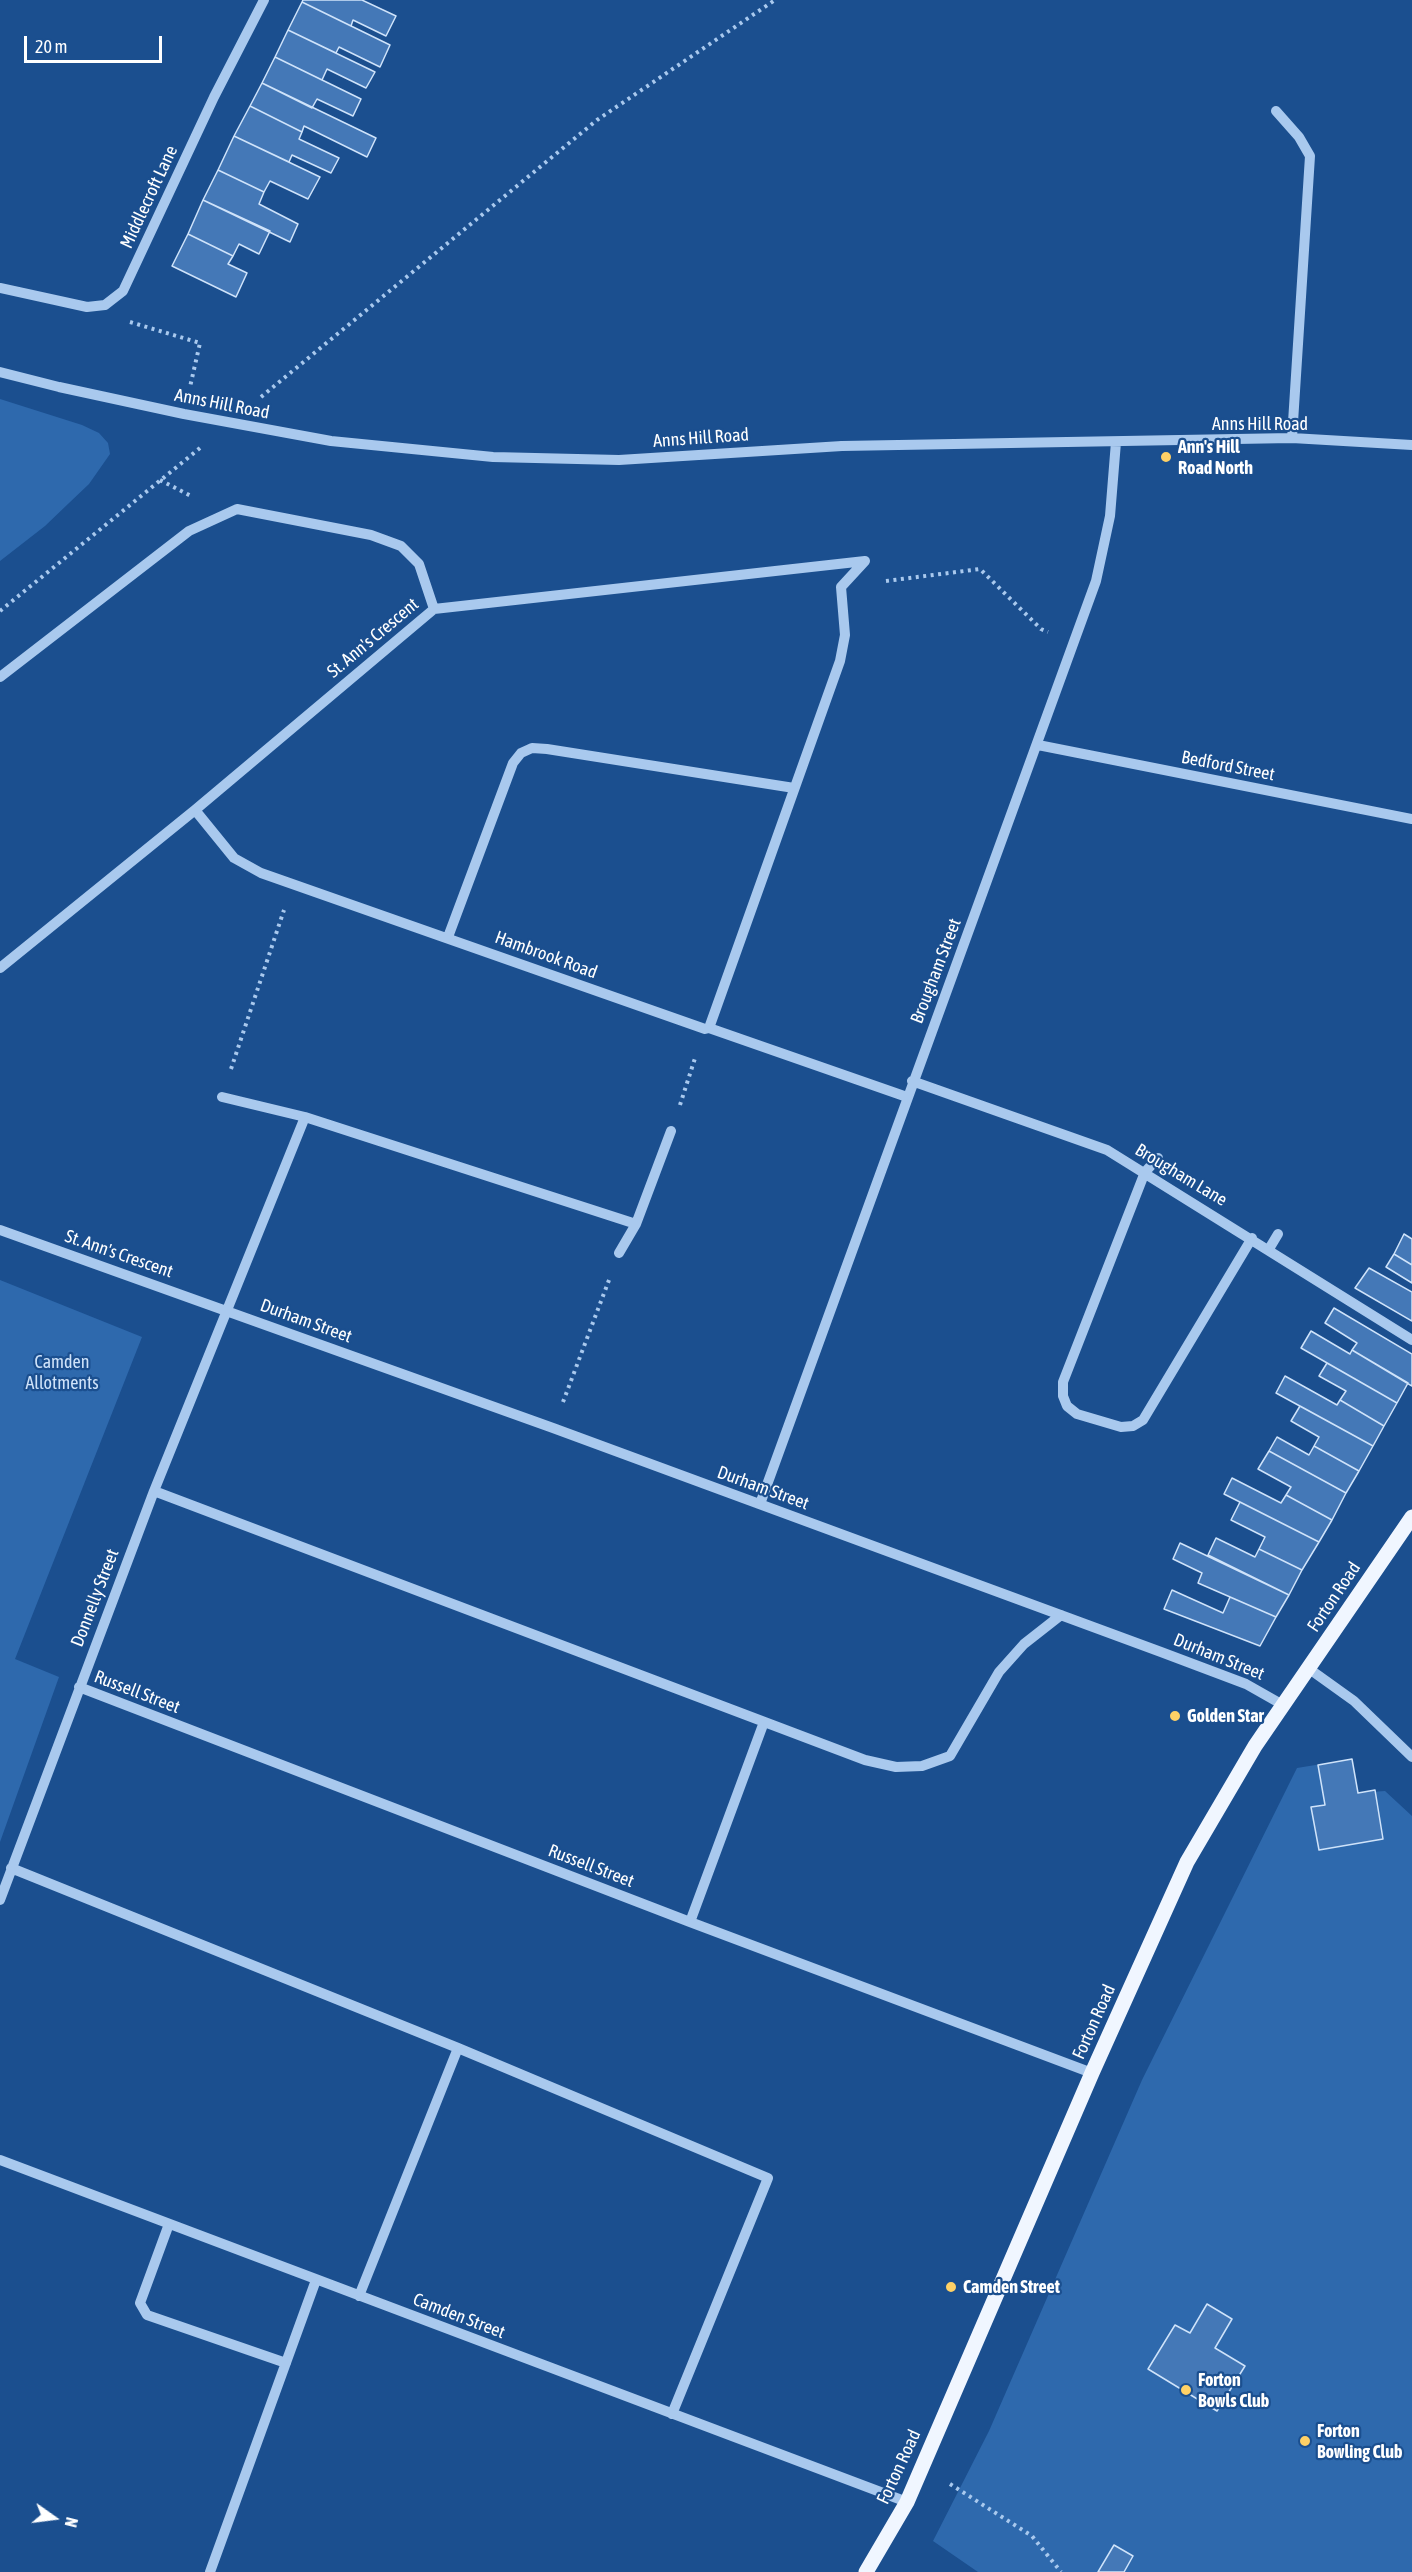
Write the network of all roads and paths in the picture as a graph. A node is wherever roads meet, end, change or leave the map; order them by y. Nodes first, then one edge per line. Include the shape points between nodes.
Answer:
1 (264, 0) edge
2 (775, 0) edge
3 (1276, 111) dead end
4 (0, 288) edge
5 (105, 305) junction
6 (0, 372) edge
7 (260, 398) dead end
8 (184, 414) junction
9 (1292, 438) junction
10 (1116, 442) junction
11 (206, 443) dead end
12 (1412, 445) edge
13 (841, 587) junction
14 (434, 609) junction
15 (0, 611) edge
16 (1073, 643) junction
17 (0, 677) edge
18 (1038, 746) junction
19 (794, 788) junction
20 (195, 810) junction
21 (1412, 819) edge
22 (292, 884) junction
23 (448, 937) junction
24 (0, 968) edge
25 (707, 1029) junction
26 (912, 1081) junction
27 (222, 1097) joint
28 (907, 1097) junction
29 (305, 1117) junction
30 (671, 1131) joint
31 (1158, 1158) dead end
32 (1145, 1172) junction
33 (636, 1224) junction
34 (0, 1230) edge
35 (1278, 1234) dead end
36 (1252, 1238) junction
37 (1269, 1249) junction
38 (620, 1253) joint
39 (227, 1310) junction
40 (1412, 1340) edge
41 (553, 1428) junction
42 (154, 1491) junction
43 (760, 1504) junction
44 (1412, 1517) edge
45 (1061, 1615) junction
46 (1308, 1668) junction
47 (79, 1687) junction
48 (1283, 1705) junction
49 (764, 1722) junction
50 (1412, 1757) edge
51 (11, 1868) junction
52 (0, 1900) edge
53 (690, 1922) junction
54 (458, 2048) junction
55 (1092, 2073) junction
56 (0, 2160) edge
57 (169, 2224) junction
58 (316, 2280) junction
59 (359, 2296) junction
60 (286, 2362) junction
61 (672, 2414) junction
62 (922, 2467) junction
63 (907, 2502) junction
64 (210, 2572) edge
65 (866, 2572) edge
66 (1062, 2572) edge

1 - 5 street, Middlecroft Lane via 123,291
2 - 7 path via 597,120
3 - 9 street via 1310,156
4 - 5 street via 87,307
5 - 8 path via 128,322 200,343
6 - 8 street, Anns Hill Road, bridge
8 - 10 street, Anns Hill Road, bridge via 331,441 494,457 619,460 842,446
9 - 10 street, Anns Hill Road
9 - 12 street, Anns Hill Road
10 - 16 street, Brougham Street via 1110,516 1096,580
11 - 15 path
13 - 14 street, St. Ann's Crescent via 865,561
13 - 16 path via 980,569 1041,629
13 - 19 street via 845,635 840,661
14 - 17 street via 419,564 401,546 371,535 237,509 189,531
14 - 20 street, St. Ann's Crescent
16 - 18 street, Brougham Street
18 - 21 street, Bedford Street
18 - 26 street, Brougham Street
19 - 23 street via 532,748 513,763
19 - 25 street
20 - 22 street, Hambrook Road via 234,858
20 - 24 street, St. Ann's Crescent
22 - 23 street, Hambrook Road
22 - 27 path
23 - 25 street, Hambrook Road
25 - 28 street, Hambrook Road
25 - 30 path
26 - 28 street, Brougham Street
26 - 32 street, Brougham Lane via 1107,1150
27 - 29 street
28 - 43 street, Brougham Street
29 - 33 street
29 - 39 street, Donnelly Street
30 - 33 street
31 - 32 street
32 - 36 street, Brougham Lane
32 - 36 street via 1063,1382 1067,1406 1077,1414 1121,1427 1143,1420
33 - 38 street
34 - 39 street, St. Ann's Crescent
35 - 37 street
36 - 37 street, Brougham Lane
37 - 40 street, Brougham Lane
38 - 41 path
39 - 41 street, Durham Street
39 - 42 street, Donnelly Street
41 - 43 street, Durham Street
42 - 47 street, Donnelly Street
42 - 49 street
43 - 45 street, Durham Street
44 - 46 main road, Forton Road
45 - 48 street, Durham Street via 1246,1684
45 - 49 street via 1024,1644 999,1672 950,1756 922,1766 896,1767 865,1760
46 - 48 main road, Forton Road
46 - 50 street via 1354,1701
47 - 51 street, Donnelly Street
47 - 53 street, Russell Street
48 - 55 main road, Forton Road via 1235,1777 1191,1854
49 - 53 street
51 - 52 street, Donnelly Street
51 - 54 street
53 - 55 street, Russell Street
54 - 59 street
54 - 61 street via 768,2178
55 - 62 main road, Forton Road
56 - 57 street, Camden Street
57 - 58 street, Camden Street
57 - 60 street via 140,2303 147,2315
58 - 59 street, Camden Street
58 - 60 street
59 - 61 street, Camden Street
60 - 64 street
61 - 63 street, Camden Street
62 - 63 main road, Forton Road
62 - 66 path via 1032,2535
63 - 65 main road, Forton Road

